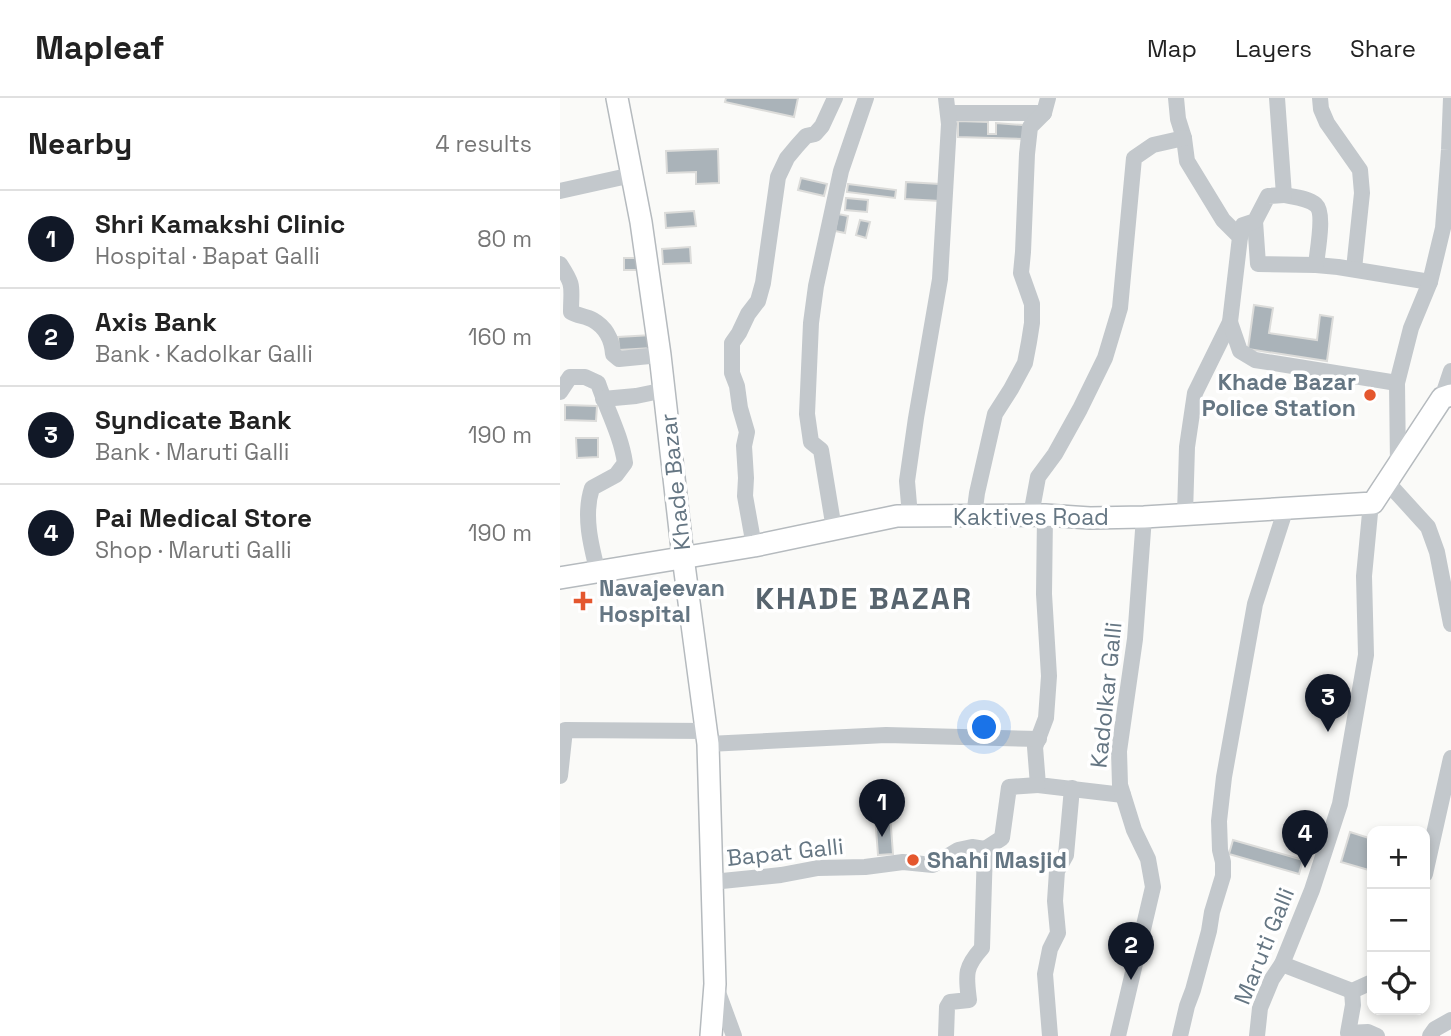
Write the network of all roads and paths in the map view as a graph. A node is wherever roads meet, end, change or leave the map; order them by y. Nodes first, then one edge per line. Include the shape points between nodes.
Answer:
1 (617, 98) edge
2 (835, 98) edge
3 (866, 98) edge
4 (1176, 98) edge
5 (1278, 98) edge
6 (1320, 98) edge
7 (1451, 98) edge
8 (947, 105) edge
9 (1046, 106) edge
10 (1184, 138) junction
11 (632, 175) junction
12 (560, 191) edge
13 (1284, 195) junction
14 (1255, 221) junction
15 (1240, 237) junction
16 (1446, 239) edge
17 (560, 264) edge
18 (1316, 265) junction
19 (1354, 270) junction
20 (1430, 282) junction
21 (1230, 322) junction
22 (660, 355) junction
23 (1451, 371) edge
24 (1397, 383) junction
25 (665, 390) junction
26 (560, 392) edge
27 (1446, 397) edge
28 (603, 399) junction
29 (1392, 474) junction
30 (1373, 503) junction
31 (1286, 508) junction
32 (1185, 514) junction
33 (1038, 515) junction
34 (910, 516) junction
35 (974, 516) junction
36 (1144, 517) junction
37 (834, 529) junction
38 (754, 546) junction
39 (683, 556) junction
40 (598, 573) junction
41 (560, 578) edge
42 (1451, 624) edge
43 (707, 738) junction
44 (1039, 739) junction
45 (1451, 758) edge
46 (560, 776) edge
47 (1038, 785) junction
48 (1072, 788) junction
49 (1123, 795) junction
50 (985, 849) junction
51 (1430, 852) edge
52 (712, 882) junction
53 (1282, 964) junction
54 (715, 984) junction
55 (1367, 984) edge
56 (1352, 991) junction
57 (1451, 1020) edge
58 (1370, 1035) edge
59 (711, 1036) edge
60 (734, 1036) edge
61 (946, 1036) edge
62 (1050, 1036) edge
63 (1118, 1036) edge
64 (1180, 1036) edge
65 (1257, 1036) edge
66 (1430, 1036) edge

1 - 11 main road, Khade Bazar
2 - 38 street via 822,125 797,146 778,177 758,301 732,343 732,373 747,432 745,496
3 - 37 street via 841,171 811,323 807,414 811,442 821,450
4 - 10 street
5 - 13 street
6 - 19 street via 1327,123 1360,170
7 - 16 street
8 - 9 street
8 - 34 street via 940,279 907,481
9 - 35 street via 1030,127 1027,154 1021,273 1032,304 1029,342 1025,363 995,414
10 - 15 street via 1187,161 1198,181
10 - 33 street via 1153,145 1134,158 1120,308 1105,358 1055,454 1038,477
11 - 12 street
11 - 22 main road, Khade Bazar
13 - 14 street via 1268,196
13 - 18 street via 1307,200 1320,209
14 - 15 street via 1243,225
14 - 18 street via 1258,264
15 - 21 street
16 - 20 street
17 - 22 street via 573,290 571,312 594,320 609,334 613,354 619,359
18 - 19 street
19 - 20 street
20 - 24 street via 1411,328
21 - 24 street via 1240,351 1255,360
21 - 32 street via 1195,393 1187,446
22 - 25 main road, Khade Bazar
23 - 27 street
24 - 29 street
25 - 28 street
25 - 39 main road, Khade Bazar
26 - 28 street via 570,377 585,377 598,383
27 - 29 main road
28 - 40 street via 625,463 615,475 592,488 589,498
29 - 30 main road
29 - 42 street via 1428,527
30 - 31 main road, Kaktives Road
30 - 53 street, Maruti Galli via 1364,576 1366,655 1340,804
31 - 32 main road, Kaktives Road
31 - 64 street via 1255,604 1224,777 1219,821 1223,876
32 - 36 main road, Kaktives Road
33 - 35 main road, Kaktives Road
33 - 36 main road, Kaktives Road
33 - 44 street via 1049,676 1046,718
34 - 35 main road, Kaktives Road
34 - 37 main road, Kaktives Road
36 - 49 street, Kadolkar Galli via 1135,639 1119,751
37 - 38 main road, Kaktives Road
38 - 39 main road, Kaktives Road
39 - 40 main road, Kaktives Road
39 - 43 main road, Khade Bazar
40 - 41 main road, Kaktives Road
43 - 44 street via 886,735
43 - 46 street via 565,730
43 - 52 main road, Khade Bazar
44 - 47 street via 1035,747
45 - 51 street
47 - 48 street
47 - 50 street via 1009,787 1002,838
48 - 49 street
48 - 62 street via 1066,855 1057,871 1058,933 1045,974
49 - 63 street, Kadolkar Galli via 1149,859 1153,887
50 - 52 street, Bapat Galli via 958,850 933,865 903,862 818,868
50 - 61 street via 982,948 966,973 969,1000 950,1002 947,1007
52 - 54 main road, Khade Bazar
53 - 56 street
53 - 65 street, Maruti Galli via 1260,1008
54 - 59 main road, Khade Bazar
54 - 60 street
55 - 56 street
56 - 58 street via 1348,1033
57 - 66 street

